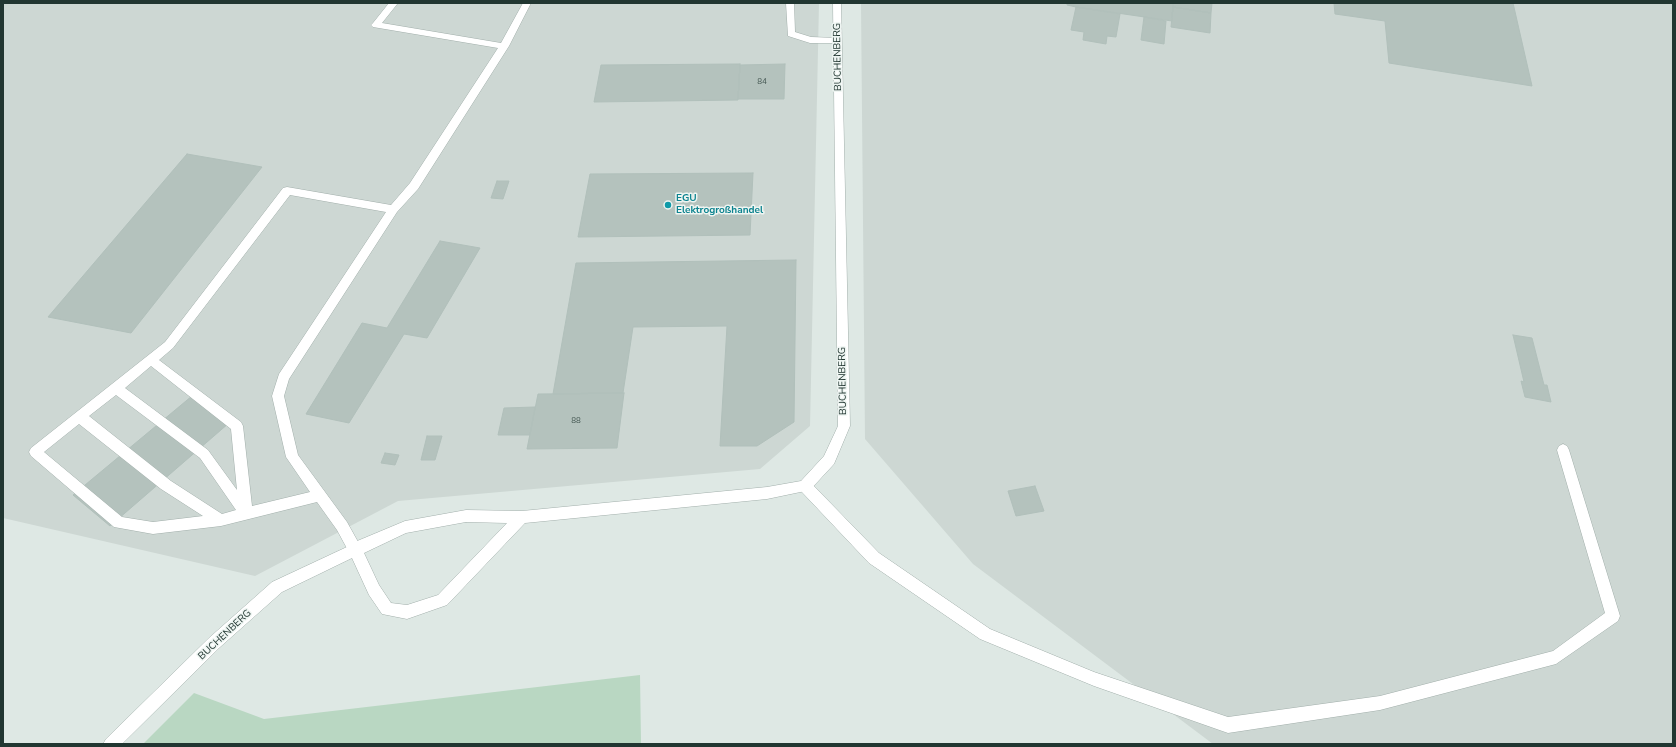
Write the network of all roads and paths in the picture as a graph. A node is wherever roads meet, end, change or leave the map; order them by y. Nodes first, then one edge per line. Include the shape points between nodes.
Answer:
1 (394, 3) edge
2 (527, 3) edge
3 (790, 3) edge
4 (837, 3) edge
5 (837, 41) junction
6 (504, 46) junction
7 (393, 210) junction
8 (150, 360) junction
9 (116, 388) junction
10 (80, 417) junction
11 (1564, 450) dead end
12 (805, 486) junction
13 (320, 495) junction
14 (246, 514) junction
15 (522, 516) junction
16 (221, 520) junction
17 (355, 550) junction
18 (111, 744) edge

1 - 6 street via 376,26
2 - 6 street
3 - 5 street via 791,34 810,40
4 - 5 street, BUCHENBERG
5 - 12 street, BUCHENBERG via 844,426 829,460
6 - 7 street via 414,186
7 - 8 street via 287,191 169,346
7 - 13 street via 283,378 278,396 292,457
8 - 9 street
8 - 14 street via 237,426
9 - 10 street
9 - 14 street via 204,454
10 - 16 street via 166,485
10 - 16 street via 35,452 119,523 153,528
11 - 12 street via 1613,616 1556,657 1380,703 1228,725 1094,679 985,634 874,558
12 - 15 street, BUCHENBERG
13 - 14 street
13 - 17 street
14 - 16 street
15 - 17 street, BUCHENBERG via 466,516 405,527
15 - 17 street via 442,600 408,612 387,608 374,590
17 - 18 street, BUCHENBERG via 277,587 214,643

